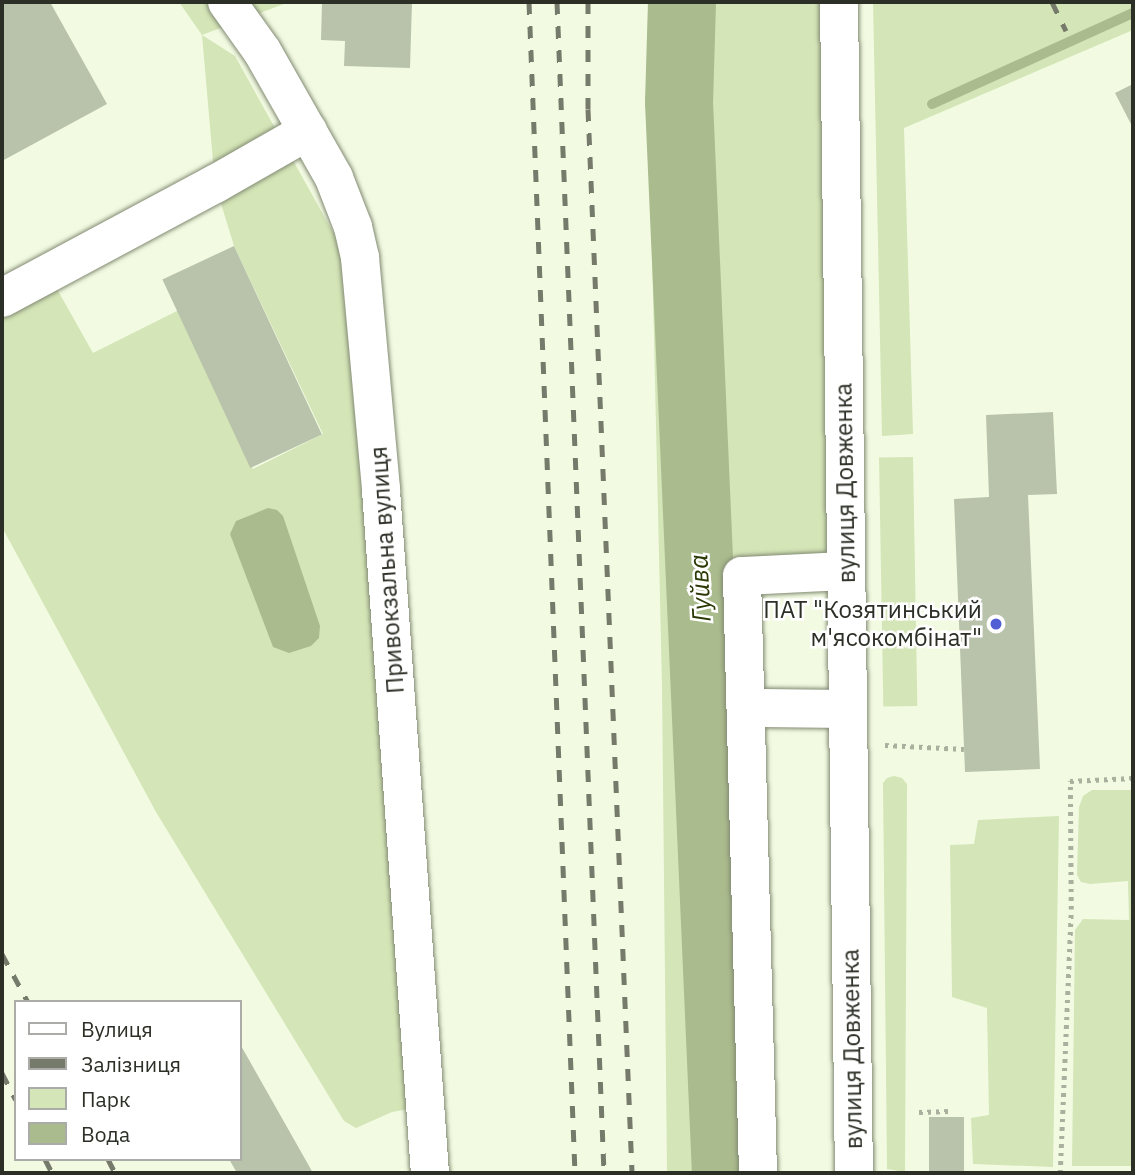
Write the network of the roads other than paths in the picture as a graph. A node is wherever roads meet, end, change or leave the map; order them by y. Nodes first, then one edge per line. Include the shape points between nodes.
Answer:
1 (227, 2) edge
2 (839, 2) edge
3 (308, 131) junction
4 (2, 298) edge
5 (846, 571) junction
6 (761, 708) dead end
7 (848, 709) junction
8 (430, 1173) edge
9 (758, 1173) edge
10 (853, 1173) edge

1 - 3 street, Привокзальна вулиця via 262,51
2 - 5 street, вулиця Довженка
3 - 4 street
3 - 8 street, Привокзальна вулиця via 334,178 353,227 364,288
5 - 7 street, вулиця Довженка
5 - 9 street via 742,576
6 - 7 street
7 - 10 street, вулиця Довженка

